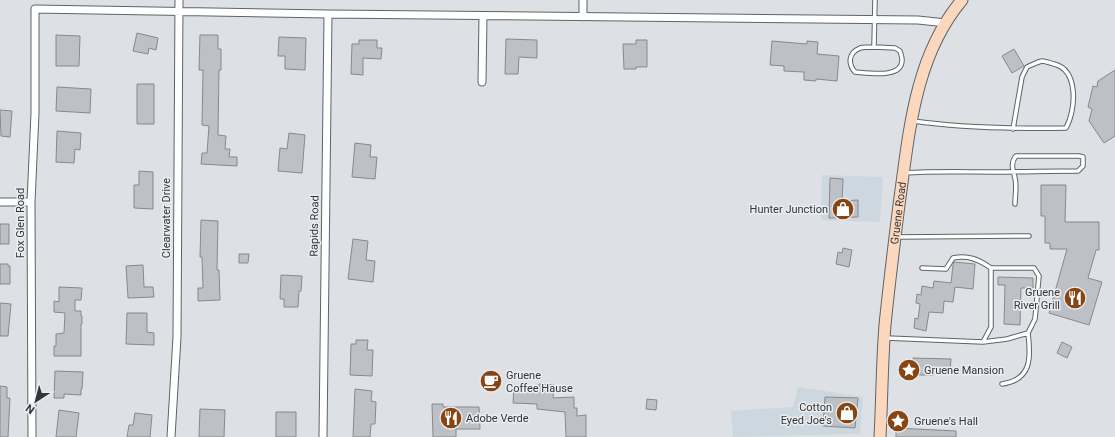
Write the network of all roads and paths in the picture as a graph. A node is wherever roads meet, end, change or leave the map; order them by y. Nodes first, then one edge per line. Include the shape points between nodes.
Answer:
1 (179, 0) edge
2 (583, 0) edge
3 (875, 0) edge
4 (962, 0) edge
5 (179, 12) junction
6 (328, 14) junction
7 (483, 16) junction
8 (583, 17) junction
9 (874, 19) junction
10 (946, 23) junction
11 (874, 47) junction
12 (482, 82) dead end
13 (912, 121) junction
14 (1013, 129) junction
15 (1012, 172) junction
16 (903, 173) junction
17 (0, 202) edge
18 (30, 202) junction
19 (1015, 204) dead end
20 (1029, 236) dead end
21 (895, 237) junction
22 (922, 268) dead end
23 (991, 268) junction
24 (1028, 333) junction
25 (885, 338) junction
26 (983, 342) junction
27 (1002, 384) dead end
28 (32, 437) edge
29 (171, 437) edge
30 (323, 437) edge
31 (880, 437) edge

1 - 5 street, Clearwater Drive
2 - 8 street
3 - 9 lane
4 - 10 street, Gruene Road
5 - 6 street
5 - 18 street, Fox Glen Road via 35,9 35,113
5 - 29 street, Clearwater Drive via 177,336
6 - 7 street
6 - 30 street, Rapids Road
7 - 8 street
7 - 12 street
8 - 9 street
9 - 10 street
9 - 11 lane
10 - 13 street, Gruene Road via 925,63
11 - 11 lane via 895,48 900,51 902,61 899,68 892,73 855,72 850,66 854,52 861,48
13 - 14 lane via 949,126
13 - 16 street, Gruene Road
14 - 14 lane via 1066,128 1074,103 1070,77 1061,66 1043,61 1027,66 1022,77
15 - 15 lane via 1078,171 1082,166 1083,157 1016,156
15 - 16 lane
15 - 19 lane via 1015,178
16 - 21 street, Gruene Road
17 - 18 street
18 - 28 street, Fox Glen Road
20 - 21 lane
21 - 25 street, Gruene Road
22 - 23 lane via 946,269 953,258 964,256
23 - 24 lane via 1034,268 1039,276 1035,319
23 - 26 lane via 991,328
24 - 26 lane
24 - 27 lane via 1029,362 1023,374 1013,383
25 - 26 lane
25 - 31 street, Gruene Road

